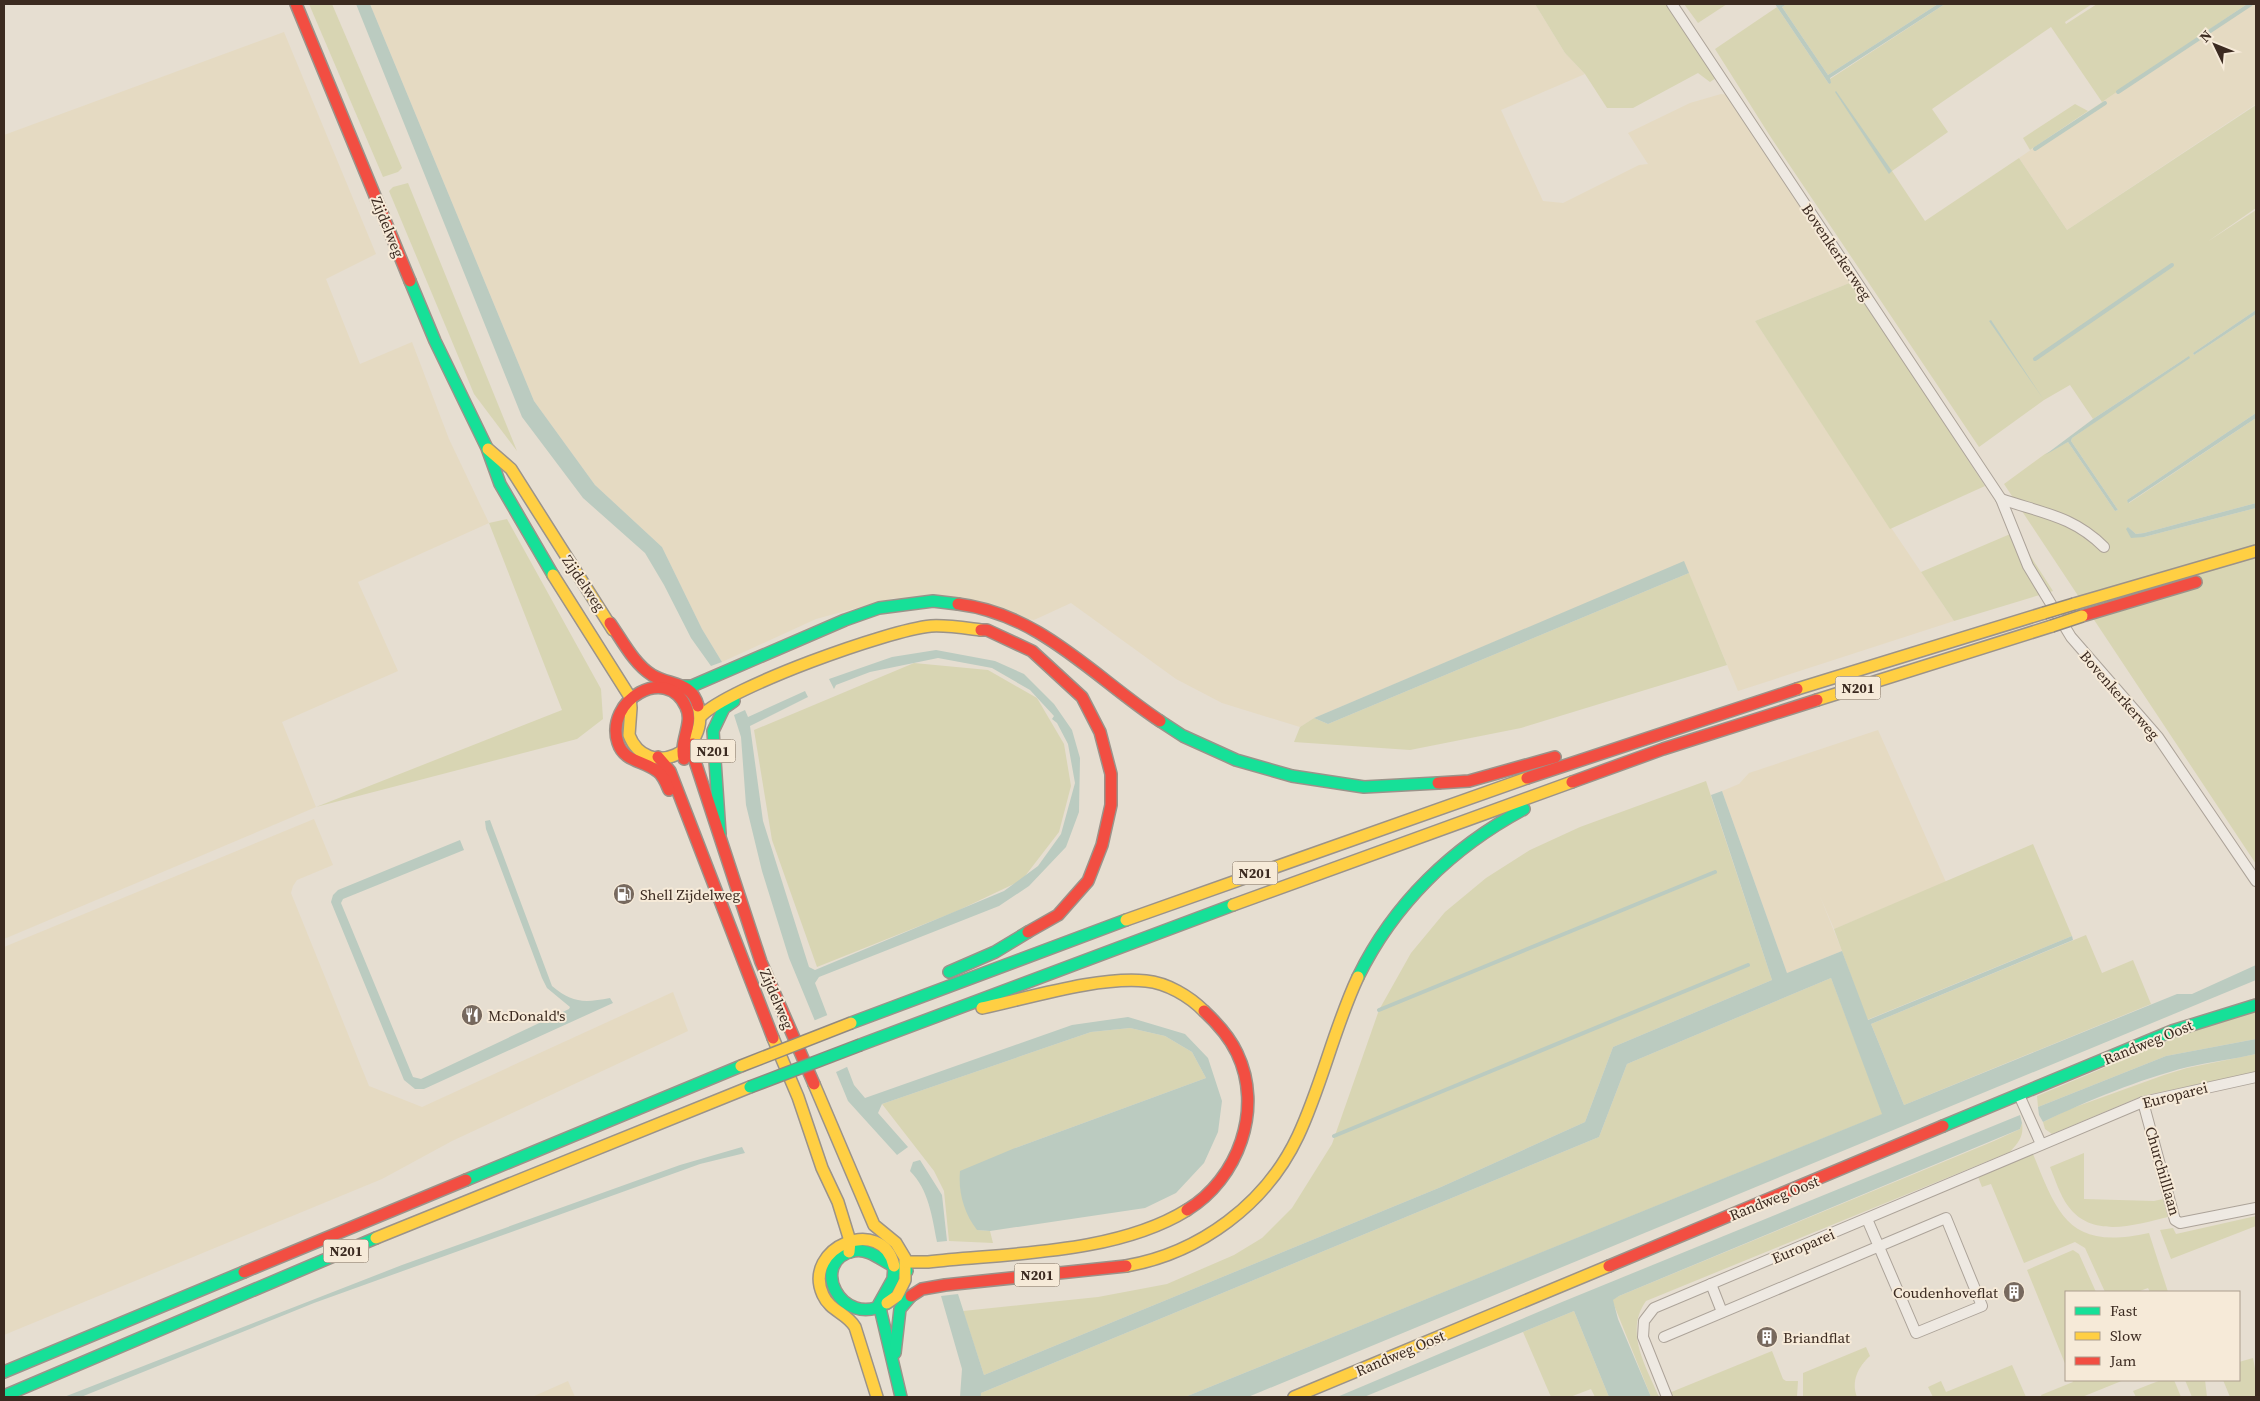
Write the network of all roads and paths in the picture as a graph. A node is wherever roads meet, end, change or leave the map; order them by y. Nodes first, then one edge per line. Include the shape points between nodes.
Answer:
1 (296, 4) edge
2 (1672, 4) edge
3 (487, 448) junction
4 (2002, 499) junction
5 (2104, 547) dead end
6 (2256, 551) edge
7 (2210, 577) dead end
8 (589, 636) junction
9 (762, 657) junction
10 (655, 683) junction
11 (684, 686) junction
12 (756, 687) junction
13 (694, 695) junction
14 (630, 697) junction
15 (680, 698) junction
16 (622, 706) junction
17 (701, 716) junction
18 (1663, 732) junction
19 (693, 744) junction
20 (635, 747) junction
21 (1663, 749) junction
22 (622, 751) junction
23 (682, 753) junction
24 (658, 757) junction
25 (720, 834) junction
26 (697, 842) junction
27 (2256, 881) edge
28 (937, 977) dead end
29 (920, 984) dead end
30 (2256, 1005) edge
31 (930, 1018) junction
32 (851, 1023) junction
33 (2256, 1077) edge
34 (2019, 1095) junction
35 (2143, 1102) junction
36 (2041, 1144) junction
37 (847, 1160) junction
38 (822, 1168) junction
39 (2256, 1208) edge
40 (1867, 1219) junction
41 (870, 1240) junction
42 (836, 1246) junction
43 (849, 1246) junction
44 (1880, 1247) junction
45 (897, 1253) junction
46 (1000, 1254) junction
47 (902, 1268) junction
48 (820, 1280) junction
49 (1711, 1284) junction
50 (832, 1287) junction
51 (907, 1292) junction
52 (891, 1302) junction
53 (880, 1308) junction
54 (1722, 1312) junction
55 (851, 1313) junction
56 (1664, 1337) dead end
57 (894, 1364) junction
58 (4, 1372) edge
59 (4, 1396) edge
60 (876, 1397) edge
61 (901, 1397) edge
62 (1294, 1397) edge
63 (1667, 1397) edge

1 - 3 main road, Zijdelweg via 435,341
2 - 4 street, Bovenkerkerweg
3 - 8 main road, Zijdelweg via 500,484
3 - 10 main road, Zijdelweg via 511,469 610,623 639,677
4 - 5 street via 2065,518 2089,531
4 - 27 street, Bovenkerkerweg via 2028,566 2071,637 2158,737
6 - 18 main road, N201, bridge via 1880,662
7 - 21 main road, N201, bridge
8 - 14 main road, Zijdelweg
8 - 16 main road, Zijdelweg
9 - 11 main road, N201 via 692,686
9 - 13 main road, N201 via 737,675
9 - 18 main road, N201 via 879,608 933,601 983,607 1014,618 1054,642 1183,736 1236,760 1292,776 1364,787 1469,781 1571,752
10 - 11 main road via 676,681
10 - 14 main road
10 - 15 main road
11 - 13 main road
12 - 17 main road, N201 via 728,697
12 - 25 main road, N201 via 724,708 713,731
12 - 28 main road, N201 via 816,660 931,626 987,630 1032,652 1082,698 1100,732 1111,774 1112,805 1102,845 1088,881 1058,915 995,952
13 - 15 main road
13 - 17 main road
14 - 16 main road
14 - 20 main road via 627,725
15 - 23 main road via 689,717 681,743
16 - 22 main road via 615,730
17 - 19 main road via 701,726
18 - 32 main road, N201 via 1081,934
19 - 23 main road
19 - 25 main road, Zijdelweg via 692,752
20 - 22 main road
20 - 24 main road via 645,755
21 - 31 main road, N201 via 1436,829
21 - 51 main road, N201 via 1602,777 1558,792 1505,818 1457,850 1420,888 1382,932 1360,971 1298,1137 1265,1187 1240,1213 1214,1233 1148,1261
22 - 26 main road, Zijdelweg via 634,762 662,776
23 - 24 main road
23 - 25 main road, Zijdelweg
24 - 26 main road, Zijdelweg via 670,771
25 - 37 main road, Zijdelweg via 761,962
26 - 38 main road, Zijdelweg via 798,1097
29 - 32 main road, N201
30 - 34 main road, Randweg Oost via 2172,1032
31 - 46 main road, N201 via 1092,983 1146,981 1182,993 1215,1019 1230,1039 1245,1072 1249,1107 1243,1141 1228,1171 1196,1205 1156,1226 1112,1238
31 - 59 main road, N201, bridge via 447,1208
32 - 58 main road, N201, bridge
33 - 35 street, Europarei
34 - 36 street
34 - 62 main road, Randweg Oost
35 - 36 street, Europarei
35 - 39 street, Churchilllaan via 2175,1220 2180,1223
36 - 40 street, Europarei
37 - 41 main road, Zijdelweg via 864,1230
37 - 45 main road, Zijdelweg via 874,1225 894,1241
38 - 42 main road, Zijdelweg via 838,1240
38 - 43 main road, Zijdelweg via 838,1202
40 - 44 street
40 - 49 street, Europarei
41 - 43 main road
41 - 45 main road
42 - 43 main road
42 - 48 main road via 824,1261
43 - 47 main road via 868,1251
43 - 50 main road via 834,1267
44 - 44 street via 1916,1333 1982,1306 1946,1218
44 - 54 street
45 - 46 main road, N201 via 959,1250
45 - 47 main road
46 - 47 main road, N201
47 - 51 main road
47 - 53 main road via 880,1299
48 - 50 main road
48 - 55 main road via 828,1303
49 - 54 street
49 - 63 street, Europarei via 1654,1308 1644,1322 1643,1337
50 - 55 main road
51 - 52 main road
51 - 57 main road via 900,1309
52 - 53 main road
52 - 57 main road
53 - 55 main road
53 - 57 main road
54 - 56 street
55 - 60 main road via 864,1323
57 - 61 main road

